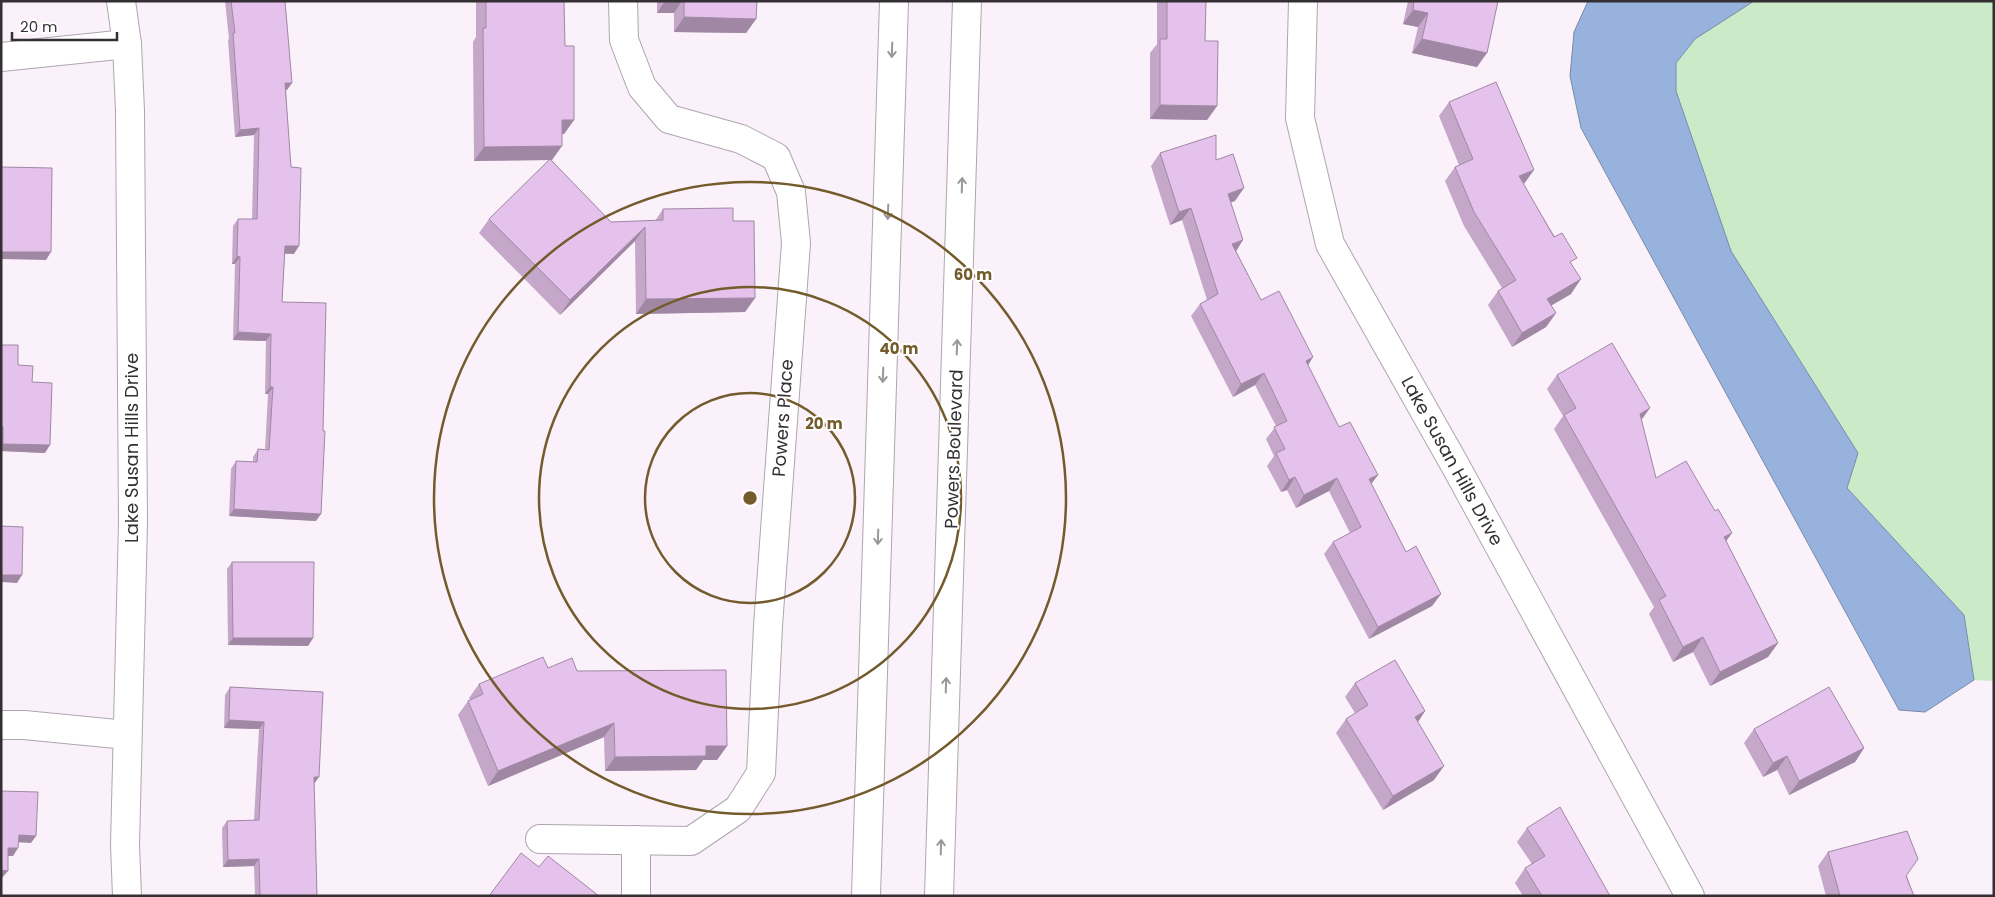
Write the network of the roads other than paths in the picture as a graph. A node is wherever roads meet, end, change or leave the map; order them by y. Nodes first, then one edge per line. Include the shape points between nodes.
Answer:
1 (121, 1) edge
2 (623, 1) edge
3 (894, 1) edge
4 (967, 1) edge
5 (1303, 1) edge
6 (127, 44) junction
7 (1, 57) edge
8 (1, 725) edge
9 (127, 735) junction
10 (540, 839) dead end
11 (636, 840) junction
12 (127, 896) edge
13 (636, 896) edge
14 (866, 896) edge
15 (939, 896) edge
16 (1690, 896) edge

1 - 6 street, Lake Susan Hills Drive
2 - 11 street, Powers Place via 624,40 642,86 669,119 741,139 776,157 791,192 796,243 761,773 738,809 691,840
3 -> 14 street
15 -> 4 street, Powers Boulevard
5 - 16 street, Lake Susan Hills Drive via 1300,118 1330,244 1456,465
6 - 7 street
6 - 9 street, Lake Susan Hills Drive via 133,523
8 - 9 street
9 - 12 street, Lake Susan Hills Drive
10 - 11 street, Powers Place
11 - 13 street

